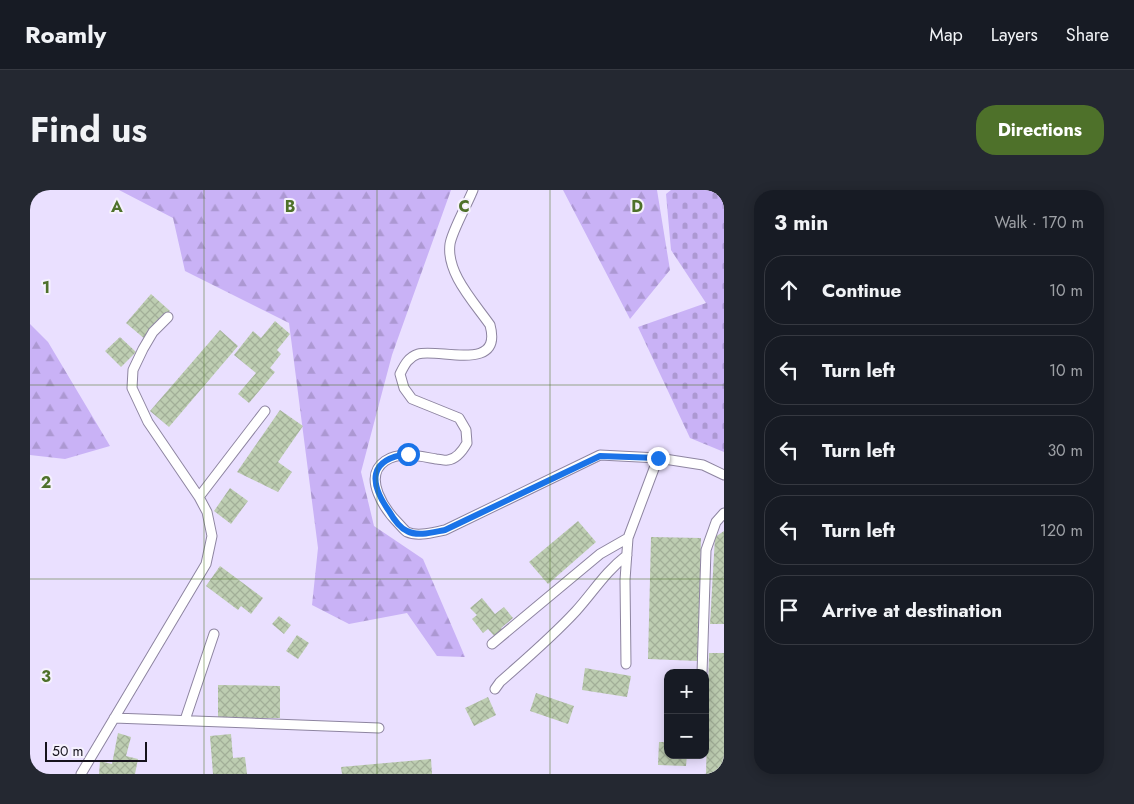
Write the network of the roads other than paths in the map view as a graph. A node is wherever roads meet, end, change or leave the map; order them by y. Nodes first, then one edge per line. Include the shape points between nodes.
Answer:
1 (473, 190) edge
2 (168, 317) dead end
3 (265, 411) dead end
4 (658, 458) junction
5 (724, 475) edge
6 (199, 496) junction
7 (724, 513) edge
8 (628, 538) junction
9 (627, 554) junction
10 (214, 634) dead end
11 (492, 644) dead end
12 (626, 664) dead end
13 (702, 669) edge
14 (495, 689) dead end
15 (114, 718) junction
16 (185, 720) junction
17 (379, 728) dead end
18 (81, 774) edge

1 - 4 lane via 450,242 450,258 454,272 490,325 493,335 490,345 474,356 418,354 407,361 400,374 412,399 459,418 466,430 467,443 460,454 448,460 408,454 394,456 382,463 376,474 376,488 381,501 407,532 424,534 445,530 600,456
2 - 6 lane via 153,332 143,349 133,370 132,388 148,422
3 - 6 lane
4 - 5 lane via 702,465
4 - 8 lane
6 - 15 lane via 208,512 212,536 206,564
7 - 13 lane via 716,522 706,550
8 - 9 lane
8 - 11 lane via 600,554
9 - 12 lane
9 - 14 lane via 613,565 578,610
10 - 16 lane
15 - 16 lane
15 - 18 lane
16 - 17 lane

